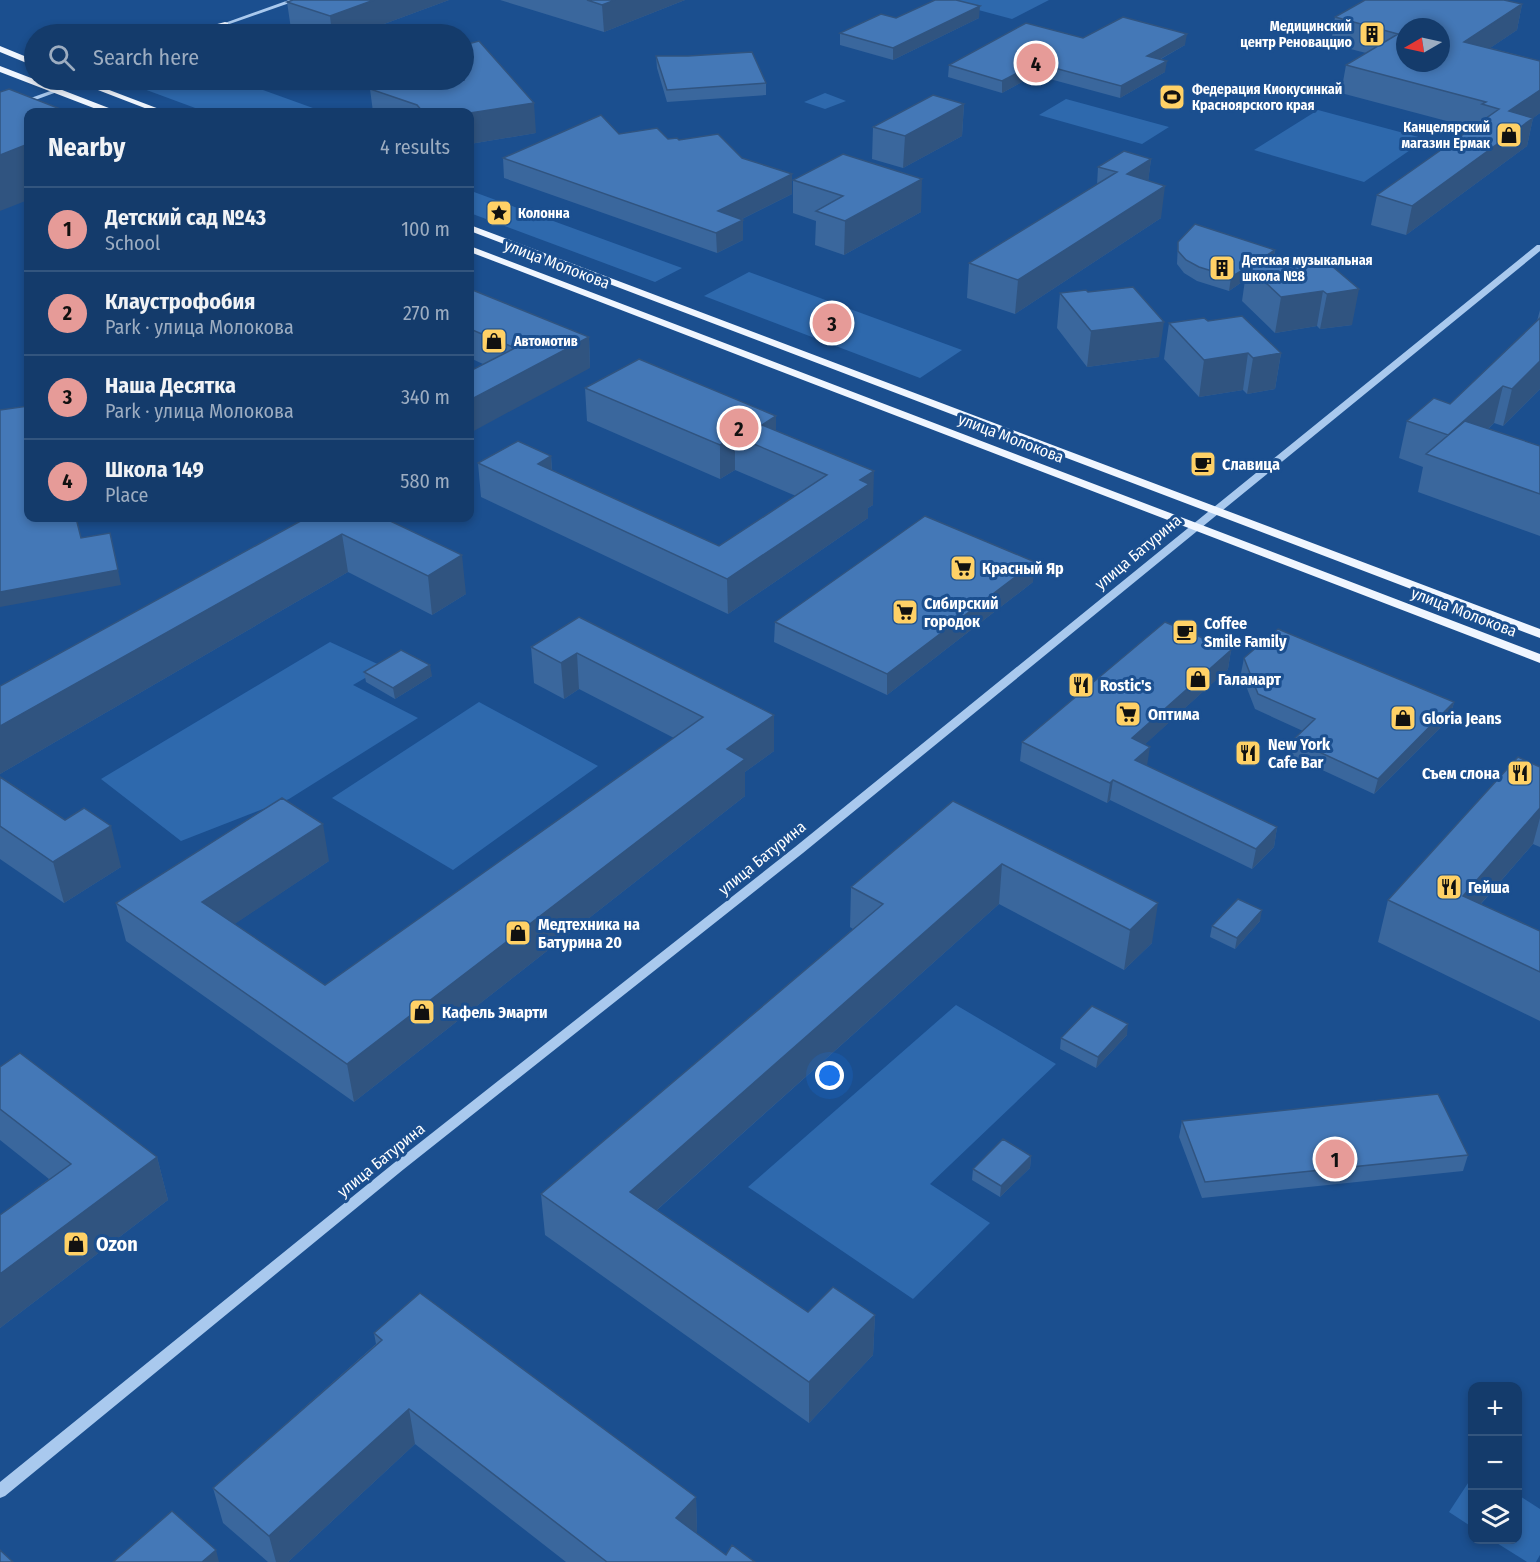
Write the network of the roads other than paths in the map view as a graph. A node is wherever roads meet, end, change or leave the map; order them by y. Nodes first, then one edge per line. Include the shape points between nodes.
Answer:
1 (295, 0) edge
2 (228, 24) edge
3 (0, 50) edge
4 (16, 56) junction
5 (24, 56) edge
6 (24, 59) edge
7 (0, 69) edge
8 (24, 79) edge
9 (104, 90) edge
10 (55, 91) joint
11 (100, 108) edge
12 (151, 108) edge
13 (0, 111) edge
14 (474, 230) edge
15 (1540, 247) edge
16 (474, 251) edge
17 (1216, 510) junction
18 (1195, 527) junction
19 (1540, 634) edge
20 (1540, 659) edge
21 (0, 1491) edge

1 - 2 street
3 - 4 main road
4 - 5 main road
4 - 6 main road
7 - 8 main road
9 - 12 main road
10 - 11 main road
10 - 13 street
14 - 17 main road, улица Молокова
15 - 17 street, улица Батурина
16 - 18 main road, улица Молокова
17 - 18 street, улица Батурина
17 - 19 main road, улица Молокова
18 - 20 main road, улица Молокова
18 - 21 street, улица Батурина

